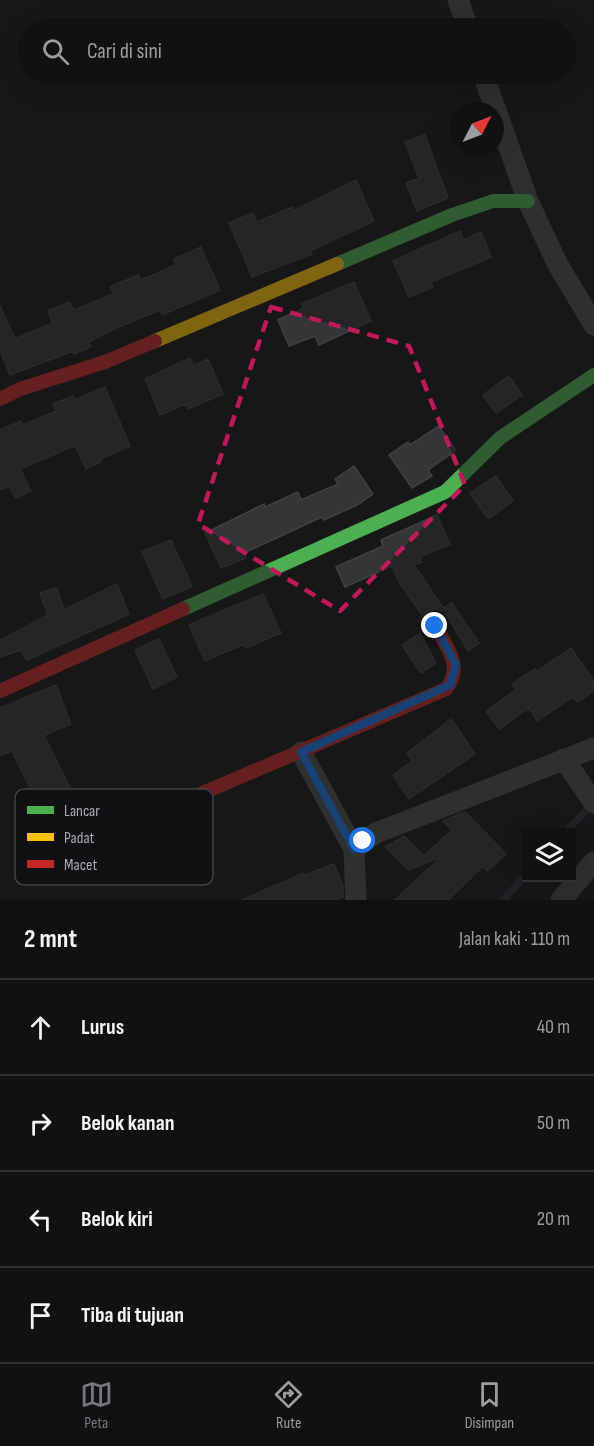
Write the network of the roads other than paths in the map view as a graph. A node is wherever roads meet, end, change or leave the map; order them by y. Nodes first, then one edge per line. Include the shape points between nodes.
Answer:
1 (458, 0) edge
2 (464, 18) edge
3 (487, 84) edge
4 (528, 201) junction
5 (594, 325) edge
6 (594, 375) edge
7 (0, 399) edge
8 (435, 626) dead end
9 (0, 691) edge
10 (594, 748) edge
11 (301, 752) junction
12 (564, 759) junction
13 (213, 789) edge
14 (590, 798) edge
15 (354, 849) junction
16 (594, 862) edge
17 (356, 900) edge
18 (561, 900) edge

1 - 2 street
3 - 4 street
4 - 5 street via 558,265
4 - 7 street via 493,201 452,215 105,362
6 - 9 street via 500,438 444,492
8 - 11 street via 456,665 450,685
10 - 12 street
11 - 13 street
11 - 15 street
12 - 14 street
12 - 15 street via 376,833
15 - 17 street
16 - 18 street

